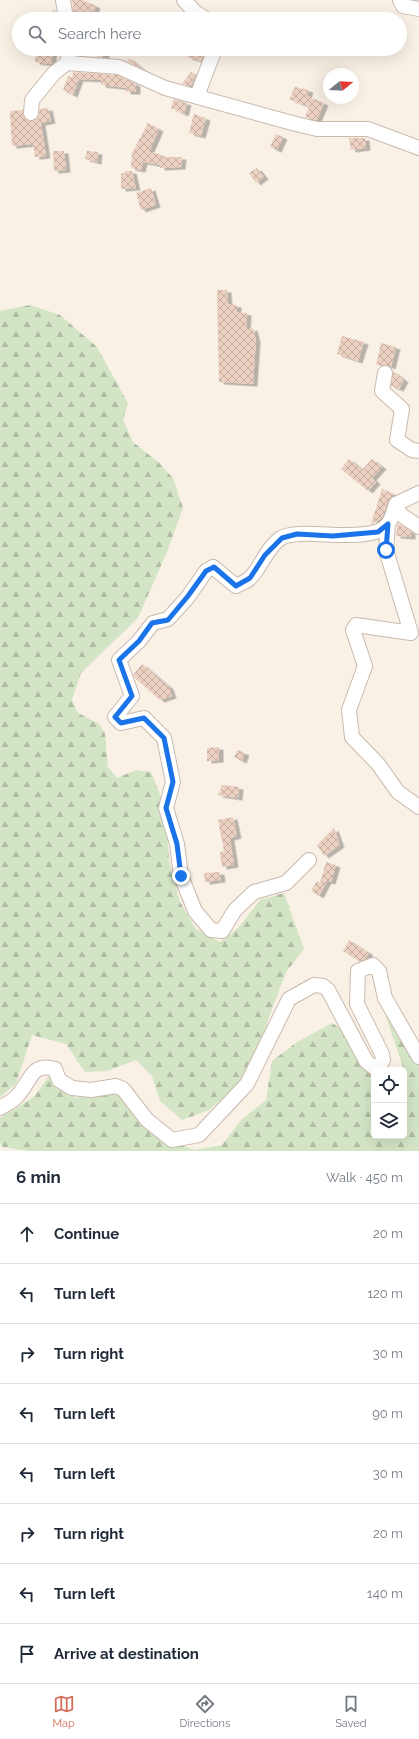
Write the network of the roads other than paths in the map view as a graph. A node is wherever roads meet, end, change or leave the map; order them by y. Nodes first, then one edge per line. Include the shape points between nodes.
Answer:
1 (63, 0) edge
2 (184, 0) edge
3 (400, 0) edge
4 (419, 9) edge
5 (65, 12) edge
6 (195, 12) edge
7 (69, 56) edge
8 (212, 56) edge
9 (197, 96) junction
10 (31, 113) dead end
11 (419, 148) edge
12 (385, 374) dead end
13 (419, 451) edge
14 (419, 492) edge
15 (396, 504) junction
16 (388, 524) junction
17 (419, 527) edge
18 (419, 807) edge
19 (309, 860) dead end
20 (419, 1057) edge
21 (0, 1108) edge

1 - 5 street
2 - 6 street
3 - 4 street via 403,6
7 - 9 street via 119,67 165,88
7 - 10 street via 32,100
8 - 9 street
9 - 11 street via 317,129 368,129
12 - 13 street via 382,391 402,409 397,440 412,450
14 - 15 street
15 - 16 street
15 - 17 street via 400,514
16 - 18 street via 386,550 411,633 356,626 353,630 365,666 349,710 352,737 378,764 398,792
16 - 19 street via 378,532 333,536 297,534 282,538 265,555 250,578 236,586 214,567 206,571 168,620 152,623 139,641 119,660 132,696 115,717 121,723 144,718 164,738 173,782 166,808 177,844 181,876 195,911 210,930 222,931 235,910 254,892 286,884
20 - 21 street via 385,998 379,971 373,965 358,971 357,1004 382,1054 383,1060 379,1066 373,1067 366,1061 328,990 323,986 314,985 289,999 247,1084 199,1135 172,1140 147,1120 123,1089 116,1086 91,1090 72,1088 59,1080 55,1069 45,1066 37,1069 18,1096

